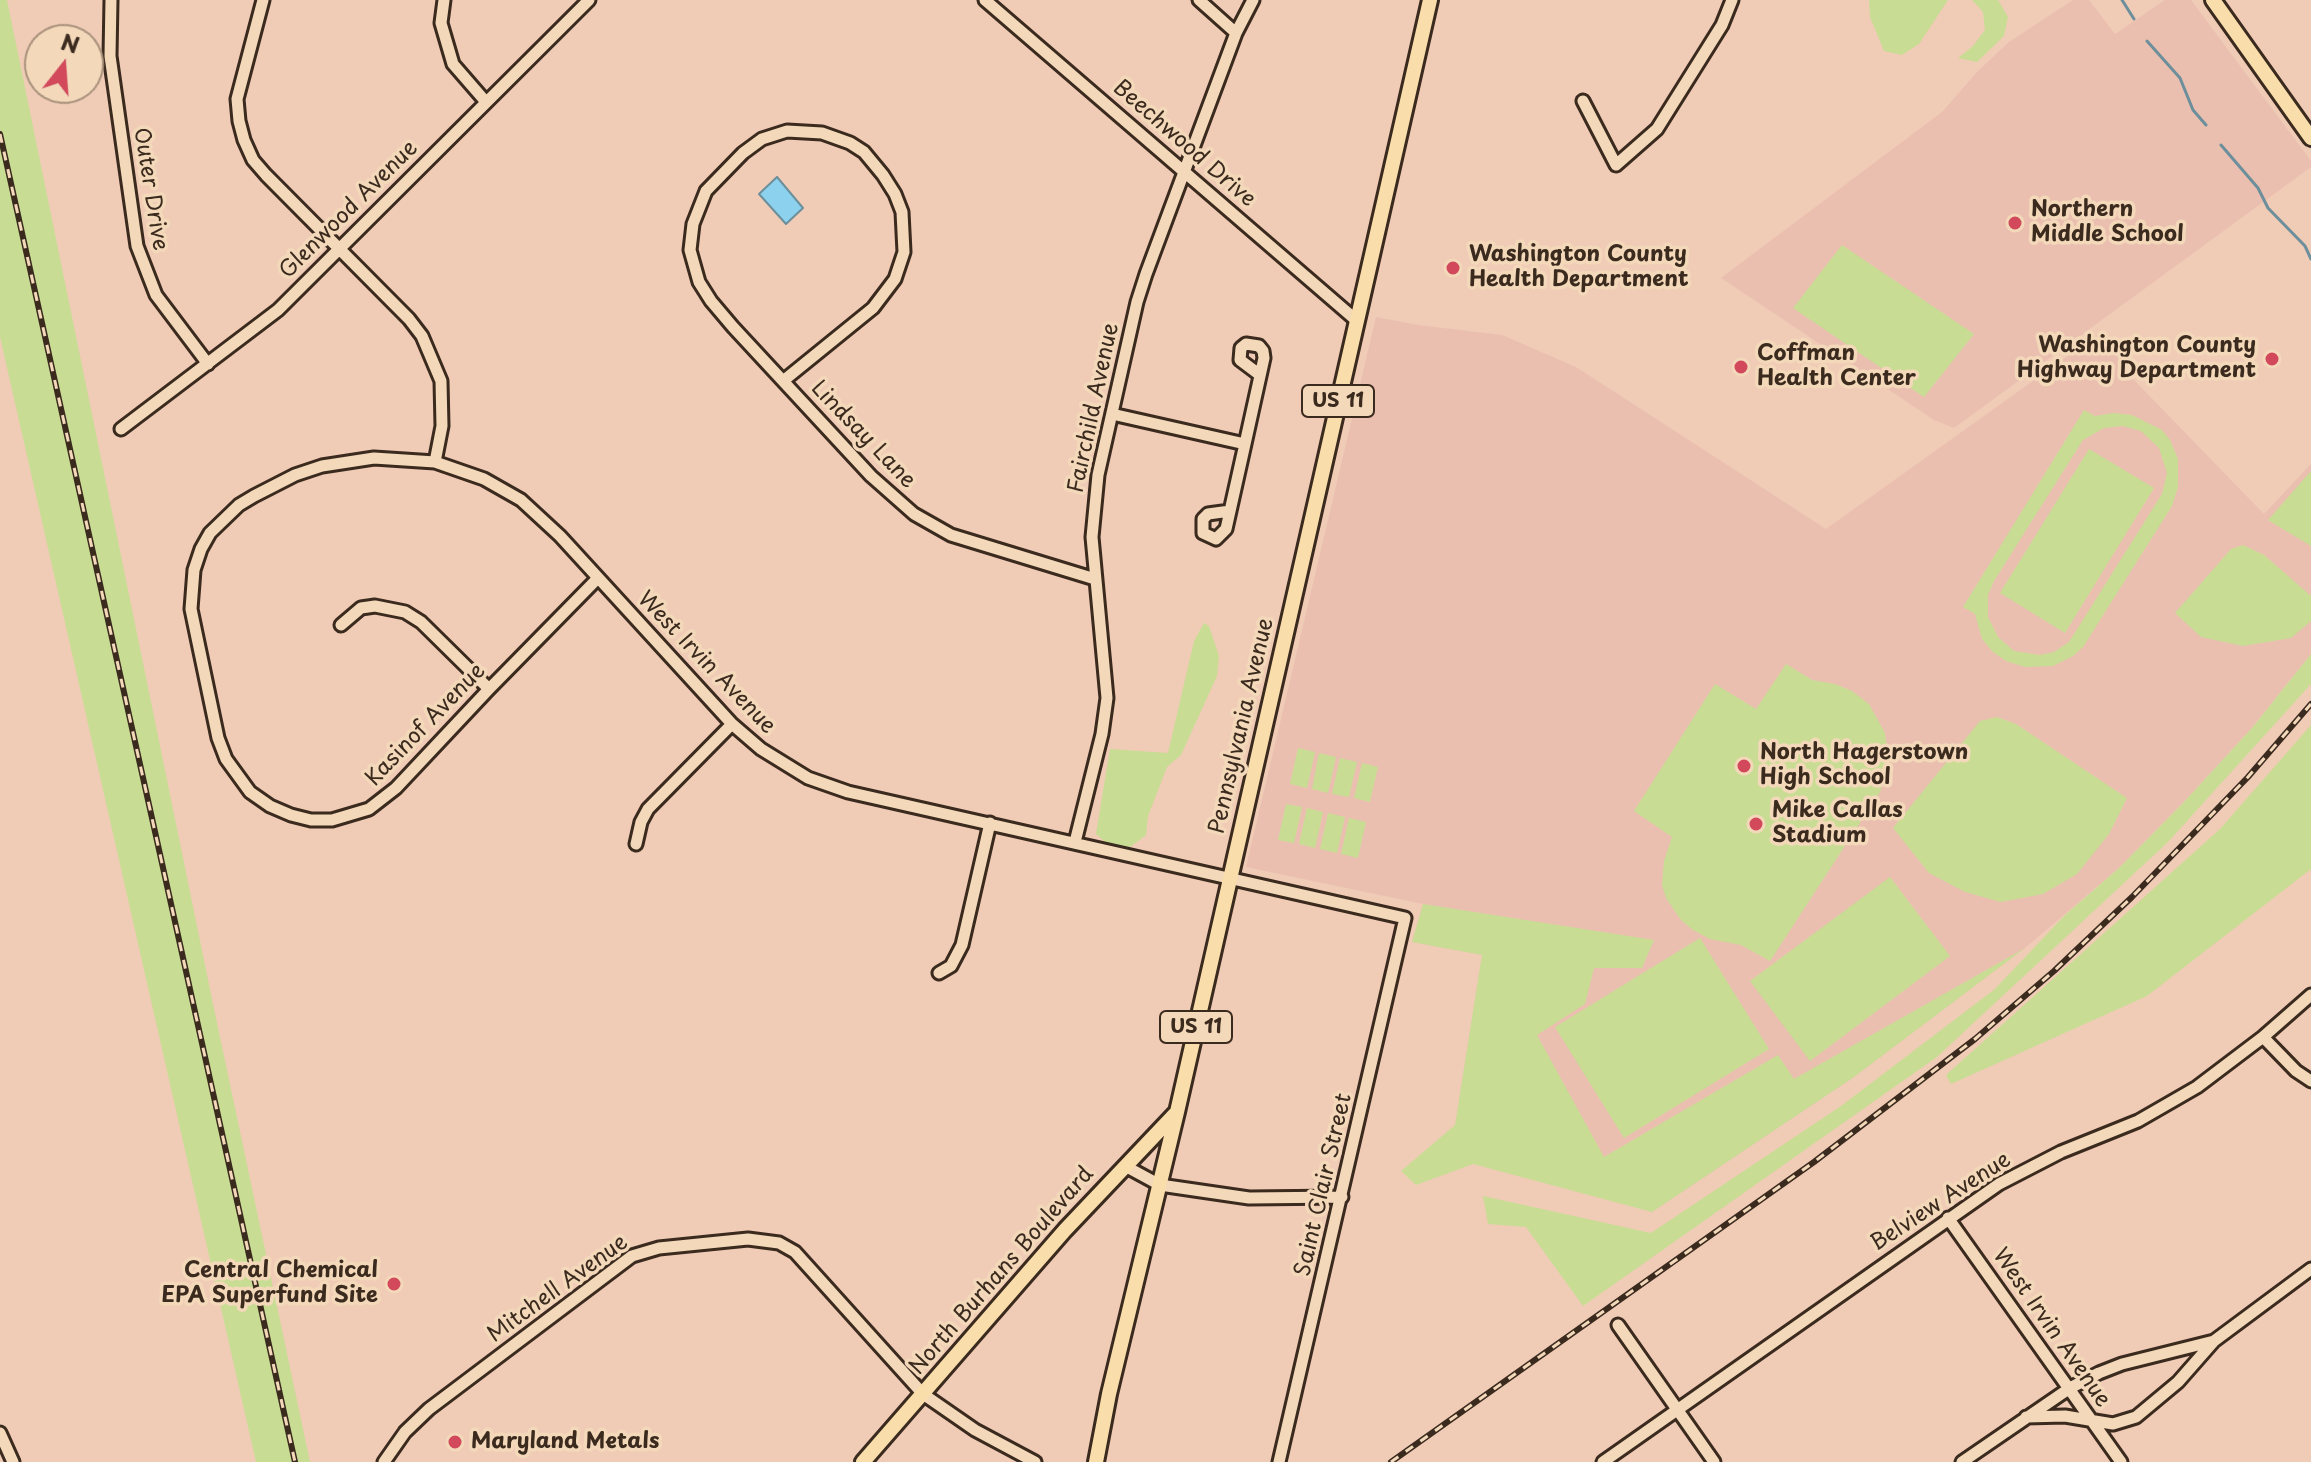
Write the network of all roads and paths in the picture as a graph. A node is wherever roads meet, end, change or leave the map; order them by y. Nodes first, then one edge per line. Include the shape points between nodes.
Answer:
1 (111, 0) edge
2 (263, 0) edge
3 (444, 0) edge
4 (589, 0) edge
5 (985, 0) edge
6 (1199, 0) edge
7 (1253, 0) edge
8 (1430, 0) edge
9 (1732, 0) edge
10 (2213, 0) edge
11 (1236, 33) junction
12 (1583, 101) dead end
13 (486, 102) junction
14 (2311, 138) edge
15 (1184, 171) junction
16 (339, 249) junction
17 (1356, 320) junction
18 (208, 364) junction
19 (1260, 375) dead end
20 (783, 381) junction
21 (1112, 414) junction
22 (121, 429) dead end
23 (1245, 444) junction
24 (435, 462) junction
25 (254, 496) joint
26 (1230, 511) dead end
27 (597, 579) junction
28 (1095, 579) junction
29 (341, 625) dead end
30 (489, 689) junction
31 (732, 724) junction
32 (990, 823) junction
33 (1075, 842) junction
34 (636, 844) dead end
35 (1229, 877) junction
36 (1405, 918) joint
37 (939, 973) dead end
38 (2311, 995) edge
39 (2263, 1037) junction
40 (2311, 1081) edge
41 (1177, 1112) junction
42 (1125, 1166) junction
43 (1160, 1185) junction
44 (1342, 1197) junction
45 (1948, 1218) junction
46 (2311, 1269) edge
47 (1618, 1325) dead end
48 (2214, 1341) junction
49 (2070, 1388) junction
50 (923, 1394) junction
51 (1676, 1410) junction
52 (2026, 1417) junction
53 (2094, 1423) junction
54 (0, 1433) edge
55 (13, 1462) edge
56 (384, 1462) edge
57 (863, 1462) edge
58 (1035, 1462) edge
59 (1096, 1462) edge
60 (1279, 1462) edge
61 (1603, 1462) edge
62 (1714, 1462) edge
63 (1962, 1462) edge
64 (2121, 1462) edge

1 - 18 street, Outer Drive via 110,56 137,246 156,295
2 - 16 street via 237,99 244,140 266,175
3 - 13 street via 441,23 453,64
4 - 13 street, Glenwood Avenue
5 - 15 street, Beechwood Drive
6 - 11 street
7 - 11 street, Fairchild Avenue
8 - 17 main road, Pennsylvania Avenue / US 11
9 - 12 street via 1657,129 1616,165
10 - 14 main road
11 - 15 street, Fairchild Avenue
13 - 16 street, Glenwood Avenue
15 - 17 street, Beechwood Drive
15 - 21 street, Fairchild Avenue via 1137,302
16 - 18 street, Glenwood Avenue via 278,310
16 - 24 street via 409,319 433,358 443,404
17 - 35 main road, Pennsylvania Avenue / US 11
18 - 22 street, Glenwood Avenue
19 - 23 street
20 - 20 street, Lindsay Lane via 699,282 690,250 693,224 706,191 762,139 787,131 822,133 864,152 883,175 902,212 904,252 895,279 873,308
20 - 28 street, Lindsay Lane via 914,514 951,535
21 - 23 street
21 - 28 street, Fairchild Avenue via 1094,499
23 - 26 street
24 - 25 street, West Irvin Avenue via 374,458 336,463 295,475
24 - 27 street, West Irvin Avenue via 484,479 521,500
25 - 30 street, Kasinof Avenue via 210,533 190,590 194,634 218,738 250,792 270,806 311,820 369,809 396,788
27 - 30 street, Kasinof Avenue
27 - 31 street, West Irvin Avenue
28 - 33 street, Fairchild Avenue via 1107,698
29 - 30 street via 361,608 405,612
31 - 32 street, West Irvin Avenue via 784,765 829,786
31 - 34 street via 648,809
32 - 33 street, West Irvin Avenue
32 - 37 street via 962,945 951,966
33 - 35 street, West Irvin Avenue
35 - 36 street, West Irvin Avenue
35 - 41 main road, Pennsylvania Avenue / US 11
36 - 44 street, Saint Clair Street
38 - 39 street, Belview Avenue
39 - 40 street
39 - 45 street, Belview Avenue via 2167,1106 2031,1166
41 - 42 main road, North Burhans Boulevard
41 - 43 main road, Pennsylvania Avenue
42 - 43 street
42 - 50 main road, North Burhans Boulevard
43 - 44 street via 1249,1198
43 - 59 main road, Pennsylvania Avenue
44 - 60 street, Saint Clair Street
45 - 49 street, West Irvin Avenue
45 - 51 street, Belview Avenue
46 - 48 street
47 - 51 street
48 - 49 street via 2122,1364
48 - 53 street via 2148,1409 2126,1421
49 - 52 street
49 - 53 street, West Irvin Avenue
50 - 56 street, Mitchell Avenue via 795,1252 779,1243 748,1239 659,1248 632,1256 429,1409
50 - 57 main road, North Burhans Boulevard
50 - 58 street, Mitchell Avenue
51 - 61 street, Belview Avenue
51 - 62 street
52 - 53 street via 2065,1416
52 - 63 street
53 - 64 street, West Irvin Avenue
54 - 55 street

